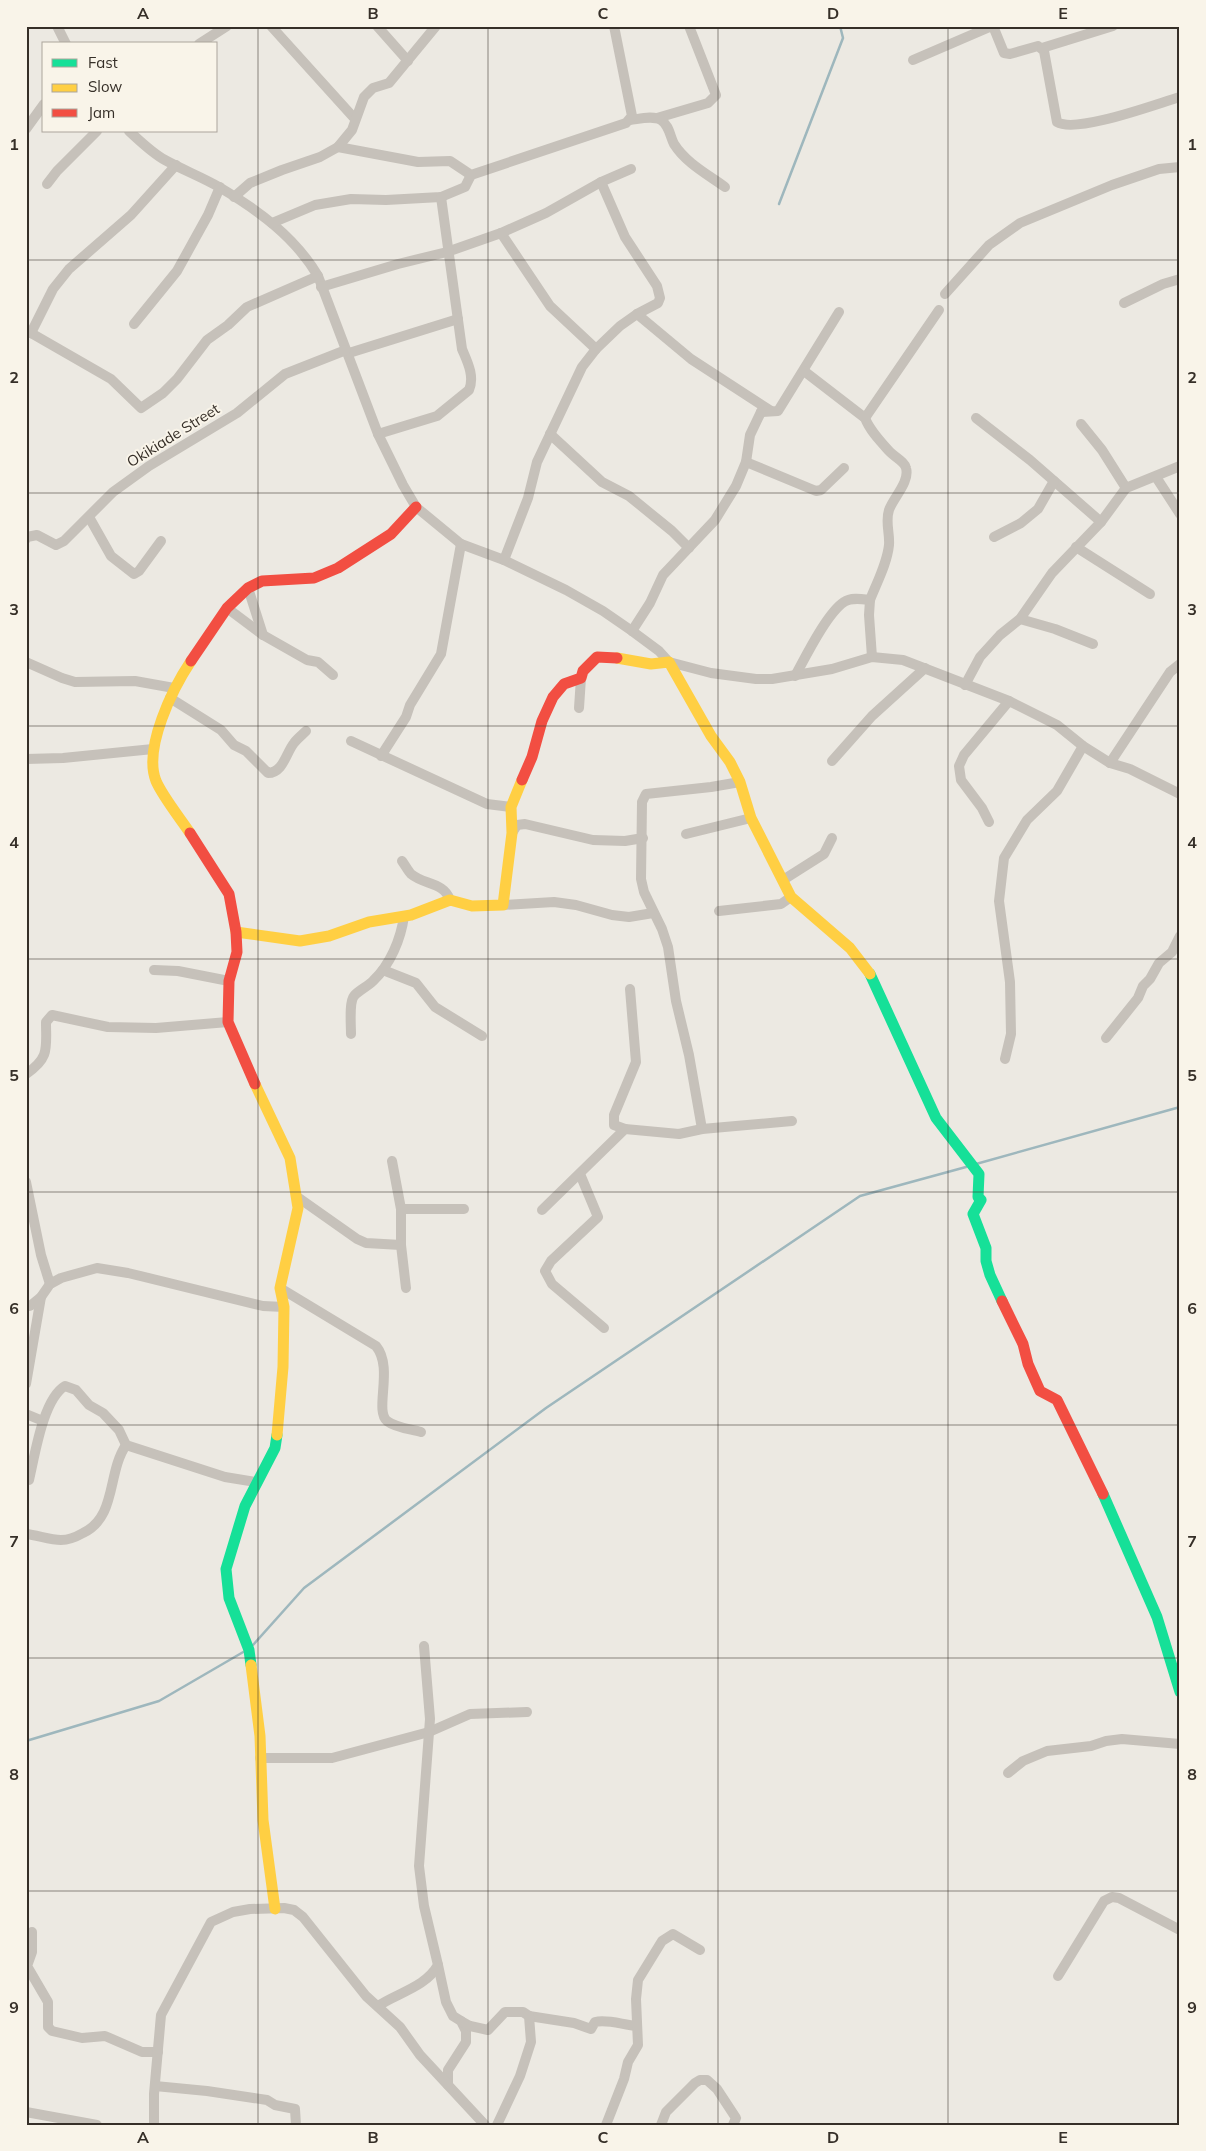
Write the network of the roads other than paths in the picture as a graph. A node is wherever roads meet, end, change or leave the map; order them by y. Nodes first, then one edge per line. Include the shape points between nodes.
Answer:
1 (227, 26) edge
2 (271, 26) edge
3 (377, 26) edge
4 (436, 26) edge
5 (614, 26) edge
6 (689, 26) edge
7 (992, 26) edge
8 (1112, 26) edge
9 (60, 28) edge
10 (65, 42) edge
11 (202, 42) edge
12 (1042, 48) junction
13 (912, 60) dead end
14 (408, 61) junction
15 (1180, 97) edge
16 (42, 107) edge
17 (657, 118) junction
18 (355, 119) junction
19 (630, 120) junction
20 (26, 129) edge
21 (96, 132) edge
22 (130, 132) edge
23 (338, 147) junction
24 (176, 165) junction
25 (1180, 166) edge
26 (631, 169) dead end
27 (471, 175) junction
28 (601, 182) junction
29 (47, 184) dead end
30 (725, 187) dead end
31 (220, 188) junction
32 (441, 196) junction
33 (234, 197) junction
34 (272, 223) junction
35 (501, 233) junction
36 (448, 252) junction
37 (318, 276) junction
38 (1180, 279) edge
39 (321, 287) junction
40 (945, 294) dead end
41 (1124, 303) dead end
42 (939, 310) dead end
43 (839, 312) dead end
44 (637, 314) junction
45 (458, 319) junction
46 (134, 324) dead end
47 (28, 332) edge
48 (596, 349) junction
49 (347, 352) junction
50 (804, 371) junction
51 (762, 412) junction
52 (865, 418) junction
53 (976, 418) dead end
54 (1081, 424) dead end
55 (378, 434) junction
56 (550, 434) junction
57 (746, 462) junction
58 (1180, 466) edge
59 (844, 468) dead end
60 (1156, 477) junction
61 (1054, 480) junction
62 (1126, 488) junction
63 (416, 507) junction
64 (1180, 514) edge
65 (89, 516) junction
66 (1101, 522) junction
67 (994, 537) dead end
68 (26, 539) edge
69 (161, 540) dead end
70 (461, 544) junction
71 (1076, 547) junction
72 (689, 548) junction
73 (504, 560) junction
74 (248, 588) junction
75 (1150, 594) dead end
76 (870, 600) junction
77 (228, 608) junction
78 (1020, 619) junction
79 (632, 631) junction
80 (263, 635) junction
81 (1093, 644) dead end
82 (872, 657) junction
83 (26, 662) edge
84 (670, 662) junction
85 (1180, 664) edge
86 (925, 668) junction
87 (333, 675) dead end
88 (795, 676) junction
89 (581, 678) junction
90 (965, 685) junction
91 (172, 693) junction
92 (1009, 700) junction
93 (579, 708) dead end
94 (306, 732) dead end
95 (351, 741) dead end
96 (1083, 746) junction
97 (153, 749) junction
98 (382, 756) junction
99 (26, 759) edge
100 (832, 761) dead end
101 (1110, 763) junction
102 (740, 782) junction
103 (1178, 789) edge
104 (511, 807) junction
105 (751, 818) junction
106 (989, 822) dead end
107 (512, 833) junction
108 (686, 834) dead end
109 (643, 838) junction
110 (832, 838) dead end
111 (402, 861) dead end
112 (783, 880) junction
113 (791, 897) junction
114 (450, 900) junction
115 (503, 905) junction
116 (719, 911) dead end
117 (654, 913) junction
118 (404, 916) junction
119 (236, 932) junction
120 (1180, 936) edge
121 (154, 970) dead end
122 (383, 970) junction
123 (229, 981) junction
124 (630, 989) dead end
125 (228, 1022) junction
126 (351, 1034) dead end
127 (482, 1036) dead end
128 (1106, 1038) dead end
129 (1005, 1059) dead end
130 (26, 1074) edge
131 (792, 1121) dead end
132 (625, 1129) junction
133 (702, 1129) junction
134 (392, 1161) dead end
135 (580, 1174) junction
136 (26, 1182) edge
137 (296, 1196) junction
138 (401, 1210) junction
139 (464, 1210) dead end
140 (542, 1210) dead end
141 (30, 1219) edge
142 (401, 1246) junction
143 (50, 1284) junction
144 (280, 1288) junction
145 (406, 1288) dead end
146 (41, 1297) junction
147 (26, 1306) edge
148 (284, 1307) junction
149 (604, 1328) dead end
150 (26, 1384) edge
151 (26, 1414) edge
152 (43, 1420) junction
153 (421, 1432) dead end
154 (126, 1445) junction
155 (29, 1480) dead end
156 (256, 1482) junction
157 (26, 1534) edge
158 (424, 1646) dead end
159 (1180, 1692) edge
160 (527, 1712) dead end
161 (429, 1732) junction
162 (1180, 1744) edge
163 (260, 1758) junction
164 (1008, 1773) dead end
165 (275, 1909) junction
166 (1180, 1930) edge
167 (32, 1932) dead end
168 (700, 1950) dead end
169 (438, 1965) junction
170 (1058, 1976) dead end
171 (378, 2006) junction
172 (528, 2016) junction
173 (461, 2021) junction
174 (637, 2026) junction
175 (158, 2052) junction
176 (448, 2085) junction
177 (155, 2086) junction
178 (26, 2112) edge
179 (97, 2125) edge
180 (154, 2125) edge
181 (296, 2125) edge
182 (485, 2125) edge
183 (497, 2125) edge
184 (606, 2125) edge
185 (660, 2125) edge
186 (733, 2125) edge

1 - 11 street
2 - 18 street
3 - 14 street
4 - 14 street
5 - 19 street via 632,116
6 - 17 street via 716,95 708,103
7 - 12 street via 1004,53 1038,46
7 - 13 street
8 - 12 street
9 - 10 street
12 - 15 street via 1057,122 1061,125 1086,124
14 - 18 street via 389,83 373,88 364,97
16 - 20 street
17 - 19 street
17 - 30 street via 666,124 674,143 688,161
18 - 23 street via 352,130
19 - 27 street
21 - 29 street
22 - 24 street
23 - 27 street via 418,162 450,161
23 - 33 street via 250,183
24 - 31 street
24 - 47 street via 131,215 69,269 53,289
25 - 40 street via 1159,169 1112,185 1020,223 989,245
26 - 28 street
27 - 32 street via 465,187
28 - 35 street via 546,213
28 - 44 street via 625,237 660,292 658,303
31 - 33 street
31 - 46 street via 177,271
32 - 34 street via 351,199 316,205
32 - 36 street
33 - 34 street
34 - 37 street via 296,246
35 - 36 street
35 - 48 street via 550,306
36 - 39 street
36 - 45 street
37 - 39 street
37 - 47 street via 247,307 207,340 177,379 141,408 111,379
38 - 41 street
39 - 49 street
42 - 52 street
43 - 50 street
44 - 48 street
44 - 51 street via 692,359 771,411
45 - 49 street, Okikiade Street
45 - 55 street via 462,348 470,369 472,384 469,390 437,416
48 - 56 street via 582,367
49 - 55 street
49 - 65 street, Okikiade Street via 285,374 237,413 149,466 113,492
50 - 51 street via 778,411
50 - 52 street
51 - 57 street via 750,435
52 - 76 street via 868,426 906,465 907,470 888,512 890,543 886,562
53 - 61 street
54 - 62 street
55 - 63 street
56 - 72 street via 602,482 629,496
56 - 73 street via 537,462 528,498
57 - 59 street via 816,490 821,490
57 - 72 street via 715,520
58 - 60 street
60 - 62 street
60 - 64 street
61 - 66 street
61 - 67 street via 1038,509 1021,523
62 - 66 street
63 - 70 street
63 - 74 street via 391,534 338,568 314,578 262,581
65 - 68 street, Okikiade Street via 56,545 36,534
65 - 69 street via 111,556 134,574
66 - 71 street
70 - 73 street
70 - 98 street via 442,654
71 - 75 street
71 - 78 street via 1052,573
72 - 79 street via 663,576
73 - 79 street via 566,590
74 - 77 street
74 - 80 street
76 - 82 street via 868,615
76 - 88 street via 855,598 844,601 822,628
77 - 80 street
77 - 91 street via 208,633
78 - 81 street
78 - 90 street via 980,657
79 - 84 street
80 - 87 street via 307,660 318,662
82 - 86 street via 904,660
82 - 88 street
83 - 91 street via 75,682 135,680
84 - 88 street via 711,673 756,679
84 - 89 street via 645,664 597,657 583,671
84 - 102 street
85 - 101 street via 1170,672
86 - 90 street
86 - 100 street via 872,716
89 - 93 street
89 - 104 street via 564,684 553,697
90 - 92 street
91 - 94 street via 221,730 268,773 278,769 293,744
91 - 97 street
92 - 96 street via 1057,725
92 - 106 street via 964,755 959,766 960,780
95 - 98 street
96 - 101 street
96 - 129 street via 1057,791 1026,820 1004,858 998,901 1010,982 1011,1034
97 - 99 street
97 - 119 street via 156,780 228,894
98 - 104 street via 487,804
101 - 103 street
102 - 105 street
102 - 109 street via 646,794 642,802
104 - 107 street
105 - 108 street
105 - 112 street
107 - 109 street via 517,826 524,824 593,840
107 - 115 street
109 - 117 street via 641,879
110 - 112 street via 824,854
111 - 114 street via 410,874 442,888
112 - 113 street
113 - 116 street via 781,904
113 - 159 street via 850,948 872,977 936,1118 979,1174 978,1197 982,1200 973,1214 986,1248 990,1275 1023,1344 1040,1391 1056,1400 1124,1537 1157,1617
114 - 115 street via 472,906
114 - 118 street
115 - 117 street via 554,902 629,917
117 - 133 street via 668,947
118 - 119 street via 300,941
118 - 122 street via 402,932
119 - 123 street via 237,952
120 - 128 street via 1172,952 1159,963 1138,998
121 - 123 street
122 - 126 street via 354,996
122 - 127 street via 416,983 435,1007
123 - 125 street
124 - 132 street via 636,1062 614,1115 614,1126
125 - 130 street via 156,1028 108,1027 52,1015 46,1022 46,1052 39,1065
125 - 137 street via 290,1158
131 - 133 street
132 - 133 street via 679,1134
132 - 135 street
134 - 138 street
135 - 140 street
135 - 149 street via 598,1216 545,1270 552,1284
136 - 141 street
137 - 142 street via 357,1239 366,1243
137 - 144 street via 298,1208
138 - 139 street
138 - 142 street
141 - 143 street
142 - 145 street
143 - 146 street
143 - 148 street via 97,1268 128,1272 254,1304
144 - 148 street
144 - 153 street via 376,1346 385,1364 382,1411 385,1419
146 - 147 street
146 - 150 street
148 - 156 street via 280,1418 275,1448
151 - 152 street
152 - 154 street via 59,1390 65,1386 76,1390 89,1405 103,1413 119,1430
152 - 155 street
154 - 156 street via 225,1477
154 - 157 street via 115,1468 102,1518 93,1528 72,1539
156 - 163 street via 245,1506 226,1569 229,1598 248,1650
158 - 161 street
160 - 161 street via 470,1714
161 - 163 street via 332,1758
161 - 169 street via 419,1866 424,1906
162 - 164 street via 1122,1739 1106,1741 1047,1751 1023,1761
163 - 165 street via 263,1820
165 - 171 street via 289,1909 303,1917 352,1980
165 - 175 street via 233,1912 211,1922 162,2015
166 - 170 street via 1112,1897 1104,1901
167 - 175 street via 32,1952 27,1966 48,2002 48,2028 82,2038 105,2036 142,2052
168 - 174 street via 673,1934 662,1941 638,1980
169 - 171 street via 423,1982
169 - 173 street via 446,2002 453,2016
171 - 176 street via 400,2027
172 - 173 street via 522,2012 505,2012 488,2030
172 - 174 street via 591,2029 595,2022 605,2020
172 - 183 street via 531,2042 520,2076
173 - 176 street via 466,2031 466,2042 448,2070
174 - 184 street via 638,2045 628,2062
175 - 177 street
176 - 182 street
177 - 180 street
177 - 181 street via 267,2100 295,2109
178 - 179 street
185 - 186 street via 666,2112 700,2080 707,2080 717,2089 736,2118

